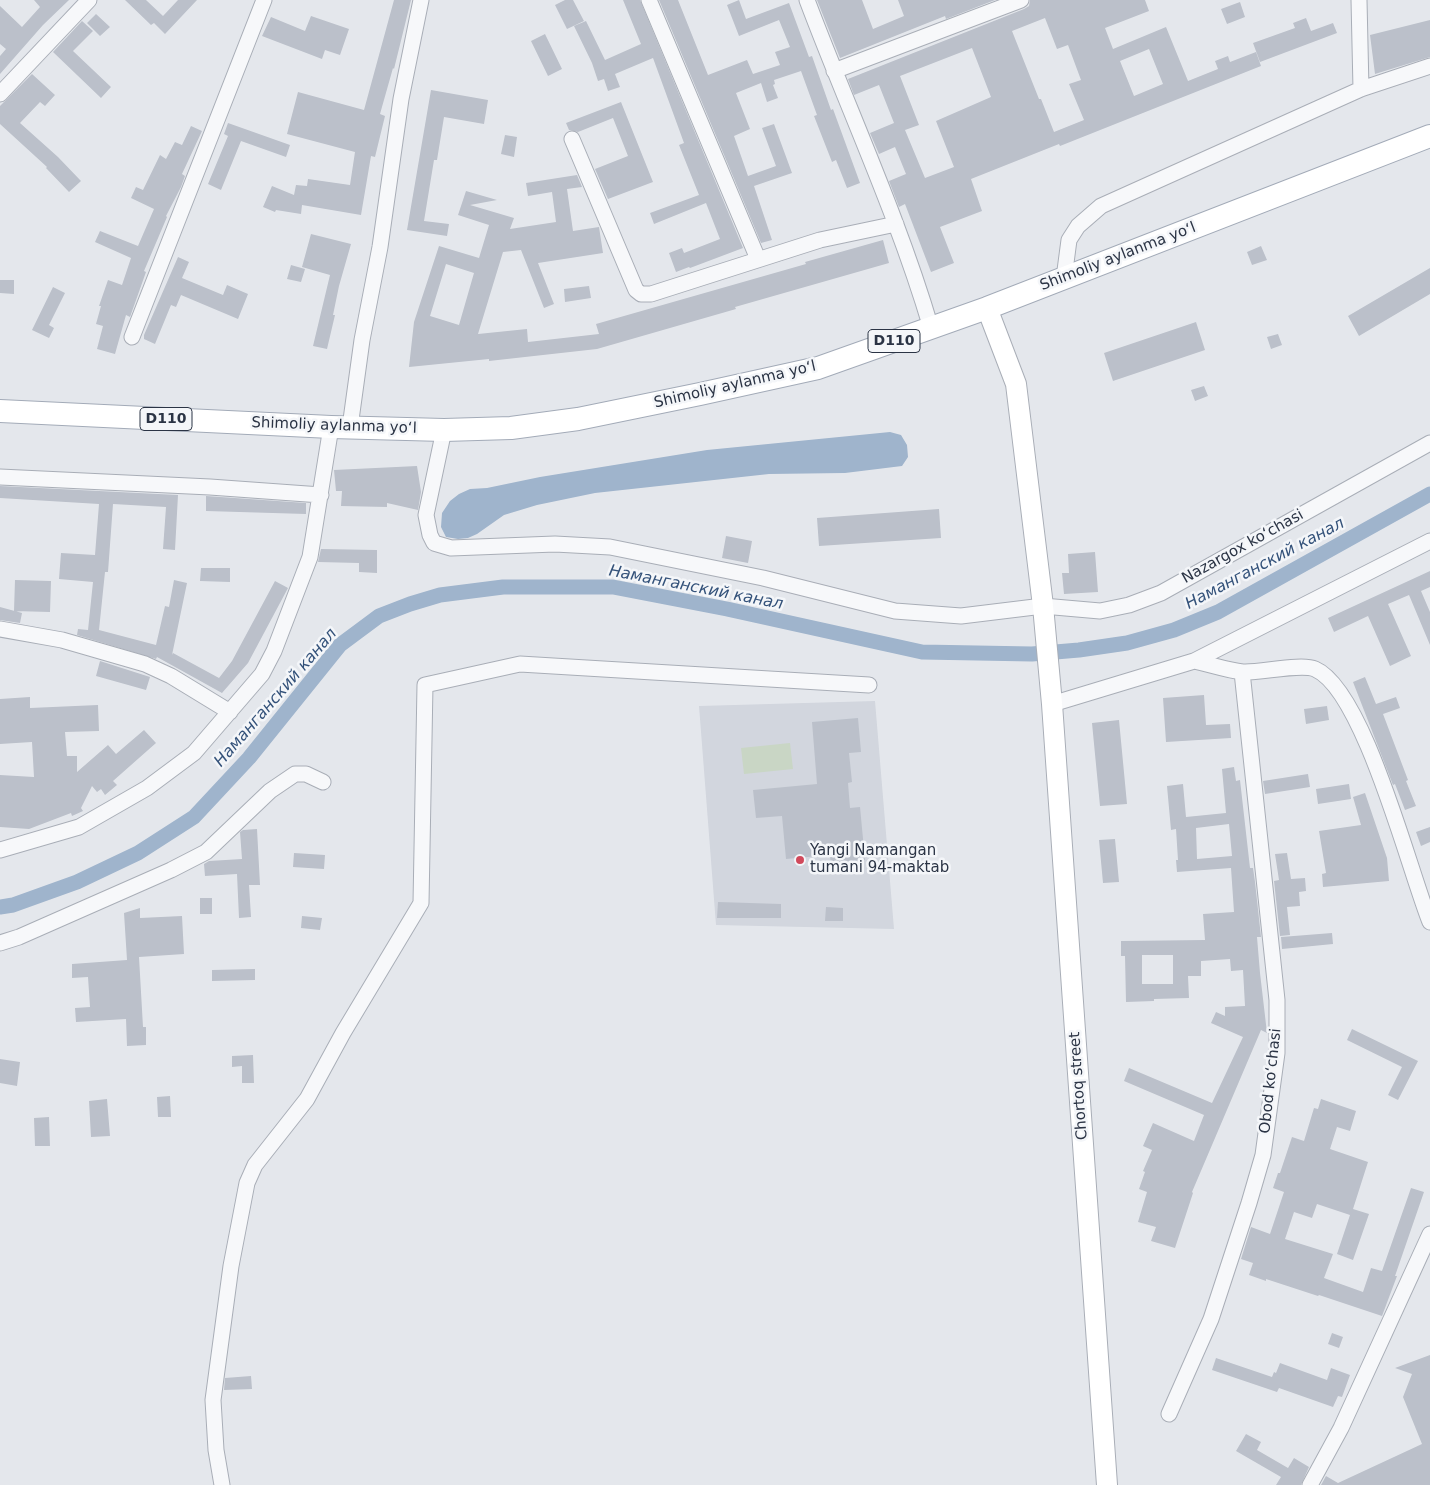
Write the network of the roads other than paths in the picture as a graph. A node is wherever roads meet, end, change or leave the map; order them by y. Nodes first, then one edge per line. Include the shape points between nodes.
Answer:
1 (89, 0) edge
2 (264, 0) edge
3 (421, 0) edge
4 (649, 0) edge
5 (807, 0) edge
6 (1021, 0) edge
7 (1359, 0) edge
8 (1430, 66) edge
9 (834, 71) junction
10 (1360, 89) junction
11 (0, 94) edge
12 (1430, 136) edge
13 (572, 139) dead end
14 (896, 224) junction
15 (758, 259) junction
16 (1064, 278) junction
17 (987, 308) junction
18 (931, 328) junction
19 (132, 337) dead end
20 (0, 410) edge
21 (341, 427) junction
22 (444, 430) junction
23 (1430, 443) edge
24 (0, 477) edge
25 (321, 495) junction
26 (1430, 541) edge
27 (1043, 611) junction
28 (0, 630) edge
29 (1194, 661) junction
30 (1242, 672) junction
31 (869, 685) dead end
32 (1052, 696) junction
33 (230, 712) junction
34 (324, 782) dead end
35 (0, 850) edge
36 (1430, 920) edge
37 (0, 943) edge
38 (1430, 1234) edge
39 (1169, 1414) dead end
40 (222, 1485) edge
41 (1107, 1485) edge
42 (1310, 1485) edge

1 - 11 street
2 - 19 street
3 - 21 street via 401,99 380,247
4 - 15 street
5 - 9 street
6 - 9 street
7 - 10 street
8 - 10 street
9 - 14 street
10 - 16 street via 1101,206 1078,226 1069,240
12 - 16 main road, Shimoliy aylanma yoʻl / D110
13 - 15 street via 636,290 641,294 651,294
14 - 15 street via 820,240
14 - 18 street via 920,287
16 - 17 main road, Shimoliy aylanma yoʻl / D110
17 - 18 main road, Shimoliy aylanma yoʻl / D110
17 - 27 main road, Chortoq street via 1016,384
18 - 22 main road, Shimoliy aylanma yoʻl / D110 via 818,368 700,394 512,428
20 - 21 main road, Shimoliy aylanma yoʻl / D110
21 - 22 main road, Shimoliy aylanma yoʻl / D110
21 - 25 street
22 - 27 street, Nazargox koʻchasi via 426,515 434,543 451,548 555,544 610,547 763,578 895,610 961,616
23 - 27 street, Nazargox koʻchasi via 1161,593 1130,605 1100,611
24 - 25 street via 210,486
25 - 33 street via 310,557 274,651 262,674
26 - 29 street
27 - 32 main road, Chortoq street
28 - 33 street via 62,640 146,664
29 - 30 street
29 - 32 street
30 - 36 street via 1314,669 1330,680 1353,712 1379,773
30 - 39 street, Obod koʻchasi via 1277,1000 1277,1054 1263,1155 1249,1203 1211,1319
31 - 40 street via 520,664 425,685 421,903 343,1032 307,1099 255,1165 247,1183 231,1266 213,1400
32 - 41 main road, Chortoq street
33 - 35 street via 194,753 147,788 79,826
34 - 37 street via 306,774 295,774 270,791 206,852
38 - 42 street via 1342,1428

